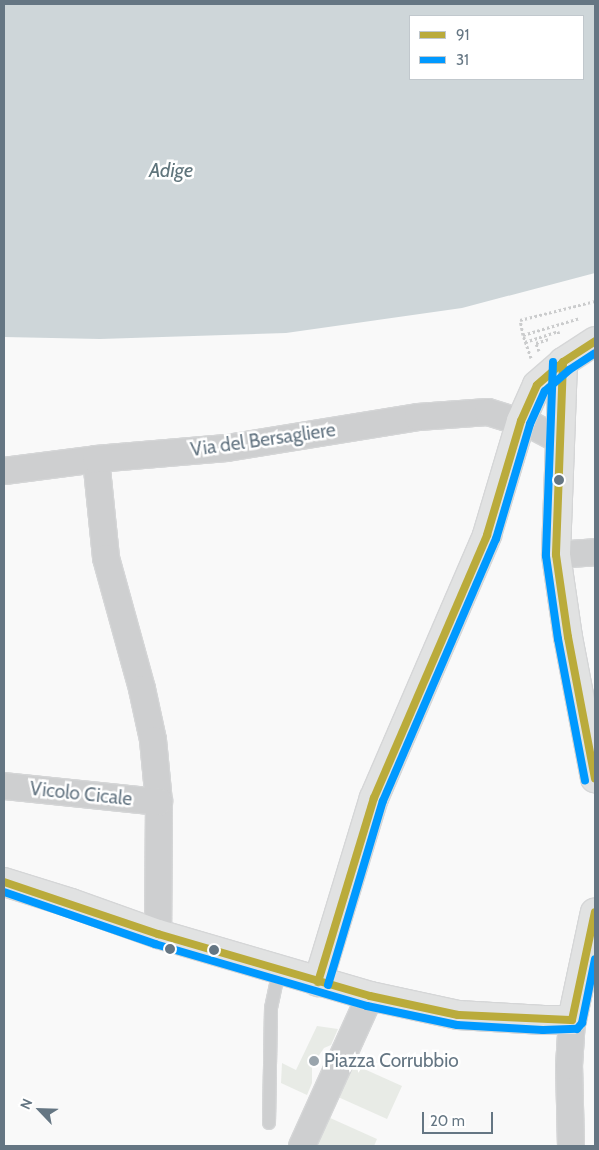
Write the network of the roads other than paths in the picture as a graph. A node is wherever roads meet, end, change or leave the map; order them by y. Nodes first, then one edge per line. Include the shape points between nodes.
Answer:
1 (591, 329) edge
2 (552, 360) junction
3 (521, 421) junction
4 (561, 444) junction
5 (96, 459) junction
6 (4, 471) edge
7 (595, 552) edge
8 (556, 555) junction
9 (595, 778) edge
10 (4, 786) edge
11 (159, 802) junction
12 (4, 882) edge
13 (595, 912) edge
14 (158, 934) junction
15 (279, 970) junction
16 (318, 982) junction
17 (370, 996) junction
18 (572, 1020) junction
19 (269, 1123) dead end
20 (302, 1146) edge
21 (571, 1146) edge

1 - 2 street
2 - 3 street
2 - 4 street
3 - 4 street, Via del Bersagliere via 554,436
3 - 5 street, Via del Bersagliere via 488,412 418,417 227,448
3 - 16 street via 487,534 374,798
4 - 8 street
5 - 6 street, Via del Bersagliere
5 - 11 street via 106,558 151,732
7 - 8 street
8 - 9 street
10 - 11 street, Vicolo Cicale
11 - 14 street
12 - 14 street
13 - 18 street
14 - 15 street
15 - 16 street
15 - 19 lane via 271,1008
16 - 17 street
17 - 18 street via 458,1015
17 - 20 street
18 - 21 street via 569,1066

